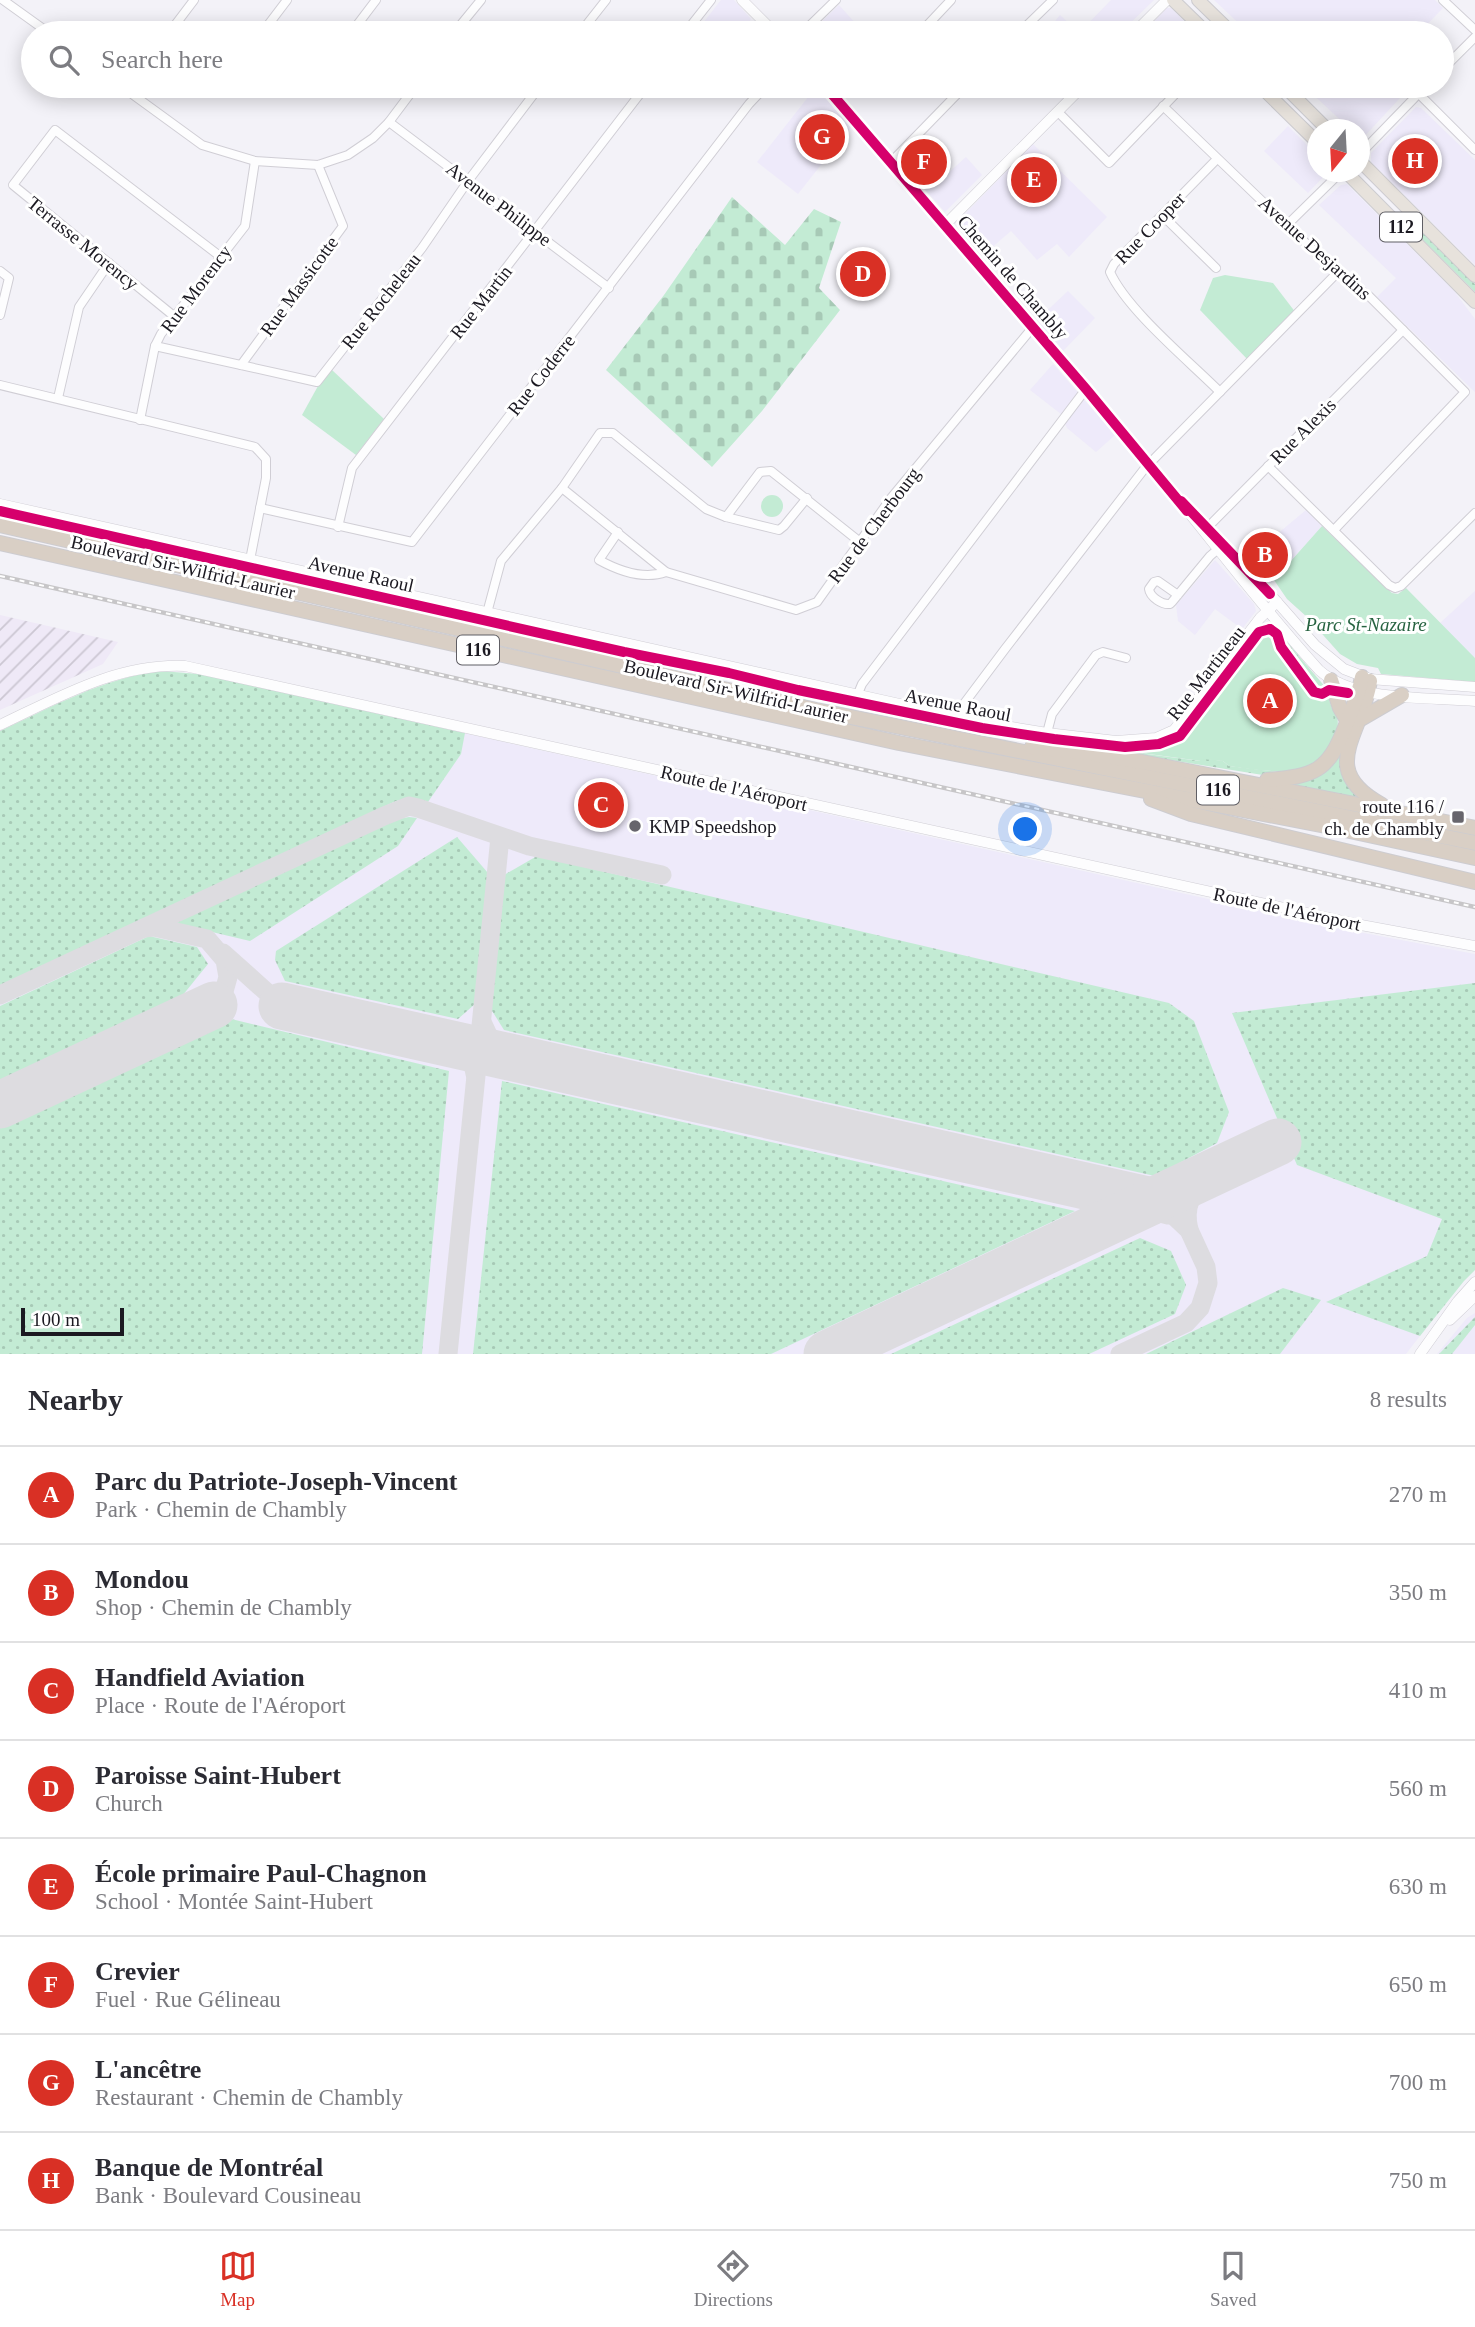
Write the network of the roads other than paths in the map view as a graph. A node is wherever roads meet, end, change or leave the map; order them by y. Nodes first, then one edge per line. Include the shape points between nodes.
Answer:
1 (4, 0) edge
2 (194, 0) edge
3 (287, 0) edge
4 (376, 0) edge
5 (481, 0) edge
6 (606, 0) edge
7 (710, 0) edge
8 (743, 0) edge
9 (836, 0) edge
10 (951, 0) edge
11 (1053, 0) edge
12 (1167, 0) edge
13 (1173, 0) edge
14 (1198, 0) edge
15 (1443, 0) edge
16 (33, 21) edge
17 (179, 21) edge
18 (271, 21) edge
19 (360, 21) edge
20 (464, 21) edge
21 (589, 21) edge
22 (694, 21) edge
23 (763, 21) edge
24 (814, 21) edge
25 (931, 21) edge
26 (1031, 21) edge
27 (1147, 21) edge
28 (1195, 21) edge
29 (1219, 21) edge
30 (1475, 30) edge
31 (1475, 37) edge
32 (1454, 58) edge
33 (140, 98) edge
34 (407, 98) edge
35 (531, 98) edge
36 (637, 98) edge
37 (757, 98) edge
38 (835, 98) edge
39 (953, 98) edge
40 (1071, 98) edge
41 (1171, 98) edge
42 (1272, 98) edge
43 (1296, 98) edge
44 (1413, 98) edge
45 (1423, 98) edge
46 (1163, 106) junction
47 (1058, 112) junction
48 (1317, 119) edge
49 (390, 122) junction
50 (1307, 132) edge
51 (1370, 143) edge
52 (1474, 147) edge
53 (1217, 159) junction
54 (255, 161) junction
55 (891, 162) junction
56 (318, 165) junction
57 (1370, 171) edge
58 (468, 181) junction
59 (1332, 182) edge
60 (1353, 182) edge
61 (1162, 215) junction
62 (1288, 224) junction
63 (945, 225) junction
64 (536, 232) junction
65 (221, 257) junction
66 (109, 264) junction
67 (1216, 268) dead end
68 (0, 271) edge
69 (1337, 273) junction
70 (1475, 276) edge
71 (609, 288) junction
72 (1475, 302) edge
73 (0, 315) edge
74 (175, 317) junction
75 (1033, 327) junction
76 (1404, 330) junction
77 (155, 346) junction
78 (241, 365) junction
79 (0, 384) edge
80 (1086, 389) junction
81 (1220, 392) junction
82 (58, 398) junction
83 (140, 419) junction
84 (1148, 465) junction
85 (1268, 466) junction
86 (562, 488) junction
87 (807, 498) junction
88 (0, 504) edge
89 (260, 509) junction
90 (1475, 513) edge
91 (726, 517) junction
92 (0, 526) edge
93 (338, 527) junction
94 (1205, 530) junction
95 (1334, 530) junction
96 (618, 531) junction
97 (860, 542) junction
98 (0, 543) edge
99 (1217, 550) junction
100 (250, 560) junction
101 (666, 572) junction
102 (1178, 595) dead end
103 (1277, 602) junction
104 (1268, 610) junction
105 (487, 613) junction
106 (1126, 658) dead end
107 (1331, 680) junction
108 (1365, 685) junction
109 (1475, 687) edge
110 (1402, 695) junction
111 (857, 696) junction
112 (1475, 701) edge
113 (957, 717) junction
114 (1353, 720) junction
115 (0, 725) edge
116 (1047, 733) junction
117 (1167, 735) joint
118 (961, 740) junction
119 (1251, 783) junction
120 (1110, 785) junction
121 (1389, 809) junction
122 (1475, 828) edge
123 (1475, 843) edge
124 (1475, 858) edge
125 (1475, 882) edge
126 (1475, 946) edge
127 (1475, 1282) edge
128 (1475, 1296) edge
129 (1439, 1329) junction
130 (1420, 1354) edge

1 - 16 street
2 - 17 street
3 - 18 street
4 - 19 street
5 - 20 street
6 - 21 street
7 - 22 street
8 - 23 street
9 - 24 street
10 - 25 street
11 - 26 street
12 - 27 street
13 - 28 main road
14 - 29 main road
15 - 30 street
31 - 32 street
33 - 54 street via 202,145
34 - 49 street
35 - 58 street, Rue Rocheleau
36 - 64 street, Rue Martin
37 - 71 street, Rue Coderre
38 - 55 street, Chemin de Chambly
39 - 55 street
40 - 47 street
41 - 46 street
42 - 50 main road
43 - 48 main road
44 - 51 street
45 - 52 street
46 - 47 street via 1109,163
46 - 53 street, Avenue Desjardins
47 - 63 street
49 - 56 street via 348,155
49 - 58 street, Avenue Philippe
53 - 61 street, Rue Cooper
53 - 62 street, Avenue Desjardins
54 - 56 street
54 - 65 street, Rue Morency via 245,226
55 - 63 street, Chemin de Chambly
56 - 78 street, Rue Massicotte via 343,226
57 - 70 main road, 112
58 - 64 street, Avenue Philippe
58 - 78 street, Rue Rocheleau via 317,382
59 - 62 street
60 - 72 main road, 112
61 - 67 street
61 - 81 street, Rue Cooper via 1111,272 1144,318
62 - 69 street, Avenue Desjardins
63 - 75 street, Chemin de Chambly
64 - 71 street, Avenue Philippe
64 - 93 street, Rue Martin via 352,468
65 - 66 street, Terrasse Morency via 55,130 13,185
65 - 74 street, Rue Morency
66 - 74 street, Terrasse Morency
66 - 82 street via 79,307
68 - 73 street via 9,278
69 - 76 street, Avenue Desjardins
69 - 81 street
71 - 93 street, Rue Coderre via 412,542
74 - 77 street, Rue Morency
75 - 80 street, Chemin de Chambly
75 - 97 street, Rue de Cherbourg
76 - 85 street, Rue Alexis
76 - 95 street, Avenue Desjardins via 1465,392
77 - 78 street, Rue Rocheleau
77 - 83 street, Rue Morency
79 - 82 street
80 - 84 street, Chemin de Chambly
80 - 111 street via 863,682
81 - 84 street
82 - 83 street
83 - 89 street via 255,447 266,459
84 - 94 street, Chemin de Chambly
84 - 113 street
85 - 94 street, Rue Alexis
85 - 95 street
86 - 91 street via 600,433 613,433 706,509
86 - 96 street, Rue de Cherbourg
86 - 105 street via 501,561
87 - 91 street via 779,530
87 - 91 street via 776,472 763,471
87 - 97 street
88 - 100 street, Avenue Raoul
89 - 93 street, Rue Coderre
89 - 100 street
90 - 95 street via 1395,589
92 - 118 highway, Boulevard Sir-Wilfrid-Laurier / 116
94 - 99 street, Chemin de Chambly
94 - 103 street, Chemin de Chambly
96 - 101 street, Rue de Cherbourg
96 - 101 street, Rue de Cherbourg via 599,560 652,577
97 - 101 street, Rue de Cherbourg via 817,603 796,610
98 - 120 highway, Boulevard Sir-Wilfrid-Laurier / 116 via 632,685
99 - 102 street
99 - 104 street, Chemin de Chambly
100 - 105 street, Avenue Raoul
103 - 104 street, Rue Martineau
103 - 108 street, Chemin de Chambly via 1323,653
104 - 107 street, Chemin de Chambly
104 - 117 street, Rue Martineau
105 - 111 street, Avenue Raoul
106 - 116 street via 1103,652 1096,655 1052,715
107 - 108 street, Chemin de Chambly
107 - 114 highway via 1340,708
108 - 109 street, Chemin de Chambly
108 - 110 street, Chemin de Chambly
108 - 114 highway
110 - 112 street, Chemin de Chambly
110 - 114 highway
111 - 113 street, Avenue Raoul
113 - 116 street, Avenue Raoul
114 - 119 highway via 1318,769 1294,778
114 - 121 highway via 1347,773 1362,793
115 - 126 street, Route de l'Aéroport via 94,681 167,665 185,666 1334,919
116 - 117 street, Avenue Raoul via 1125,741
118 - 119 highway via 1082,752
118 - 123 highway, Boulevard Sir-Wilfrid-Laurier / 116
119 - 121 highway
120 - 124 highway, Boulevard Sir-Wilfrid-Laurier / 116
120 - 125 highway via 1191,814
121 - 122 highway
127 - 129 street
128 - 129 street
129 - 130 street

